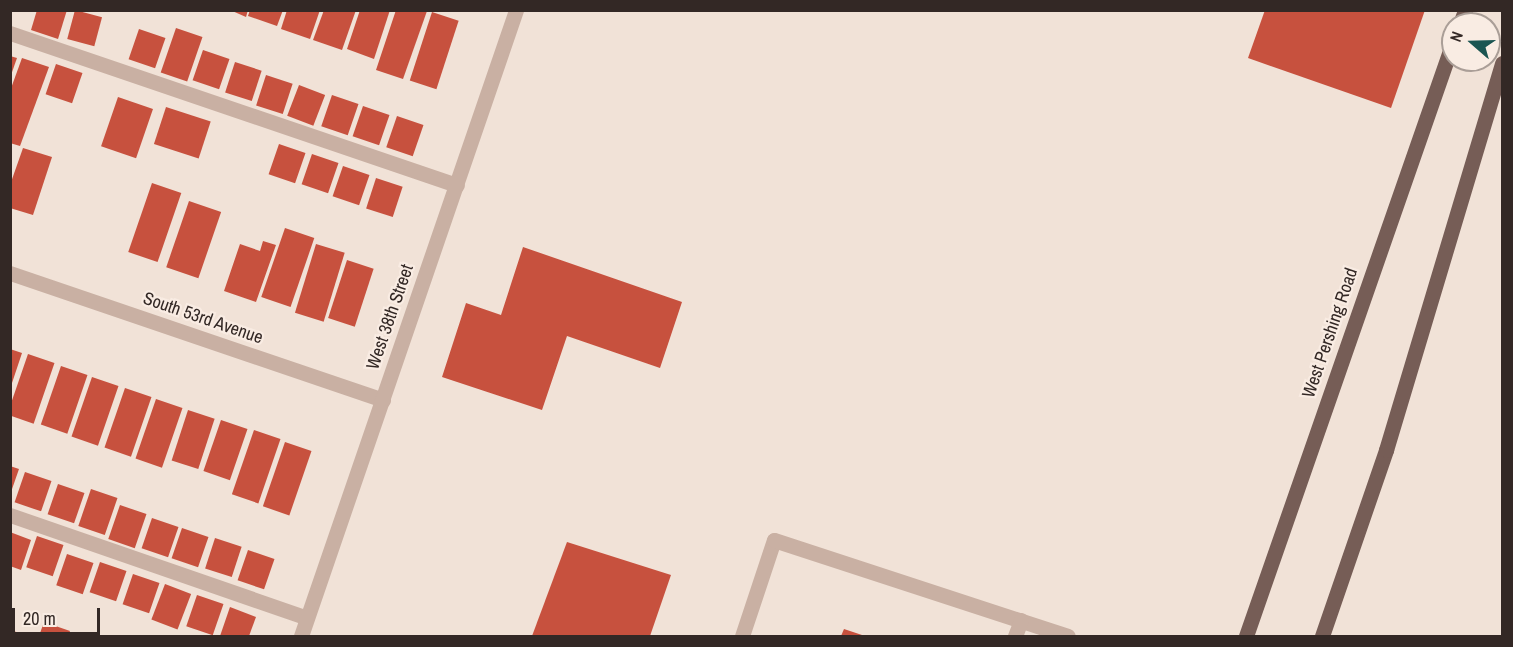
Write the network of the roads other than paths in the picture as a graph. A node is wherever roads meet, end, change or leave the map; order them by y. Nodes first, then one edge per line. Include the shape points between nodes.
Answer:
1 (516, 10) edge
2 (10, 33) edge
3 (1503, 63) edge
4 (1443, 72) edge
5 (457, 184) junction
6 (10, 273) edge
7 (382, 400) junction
8 (10, 515) edge
9 (307, 618) junction
10 (1021, 620) junction
11 (301, 636) edge
12 (742, 636) edge
13 (1015, 636) edge
14 (1068, 636) edge
15 (1246, 636) edge
16 (1322, 636) edge

1 - 5 street, West 38th Street
2 - 5 street
3 - 16 main road via 1386,450
4 - 15 main road, West Pershing Road
5 - 7 street, West 38th Street
6 - 7 street, South 53rd Avenue
7 - 9 street, West 38th Street
8 - 9 street
9 - 11 street, West 38th Street
10 - 12 street via 774,540
10 - 13 street
10 - 14 street

